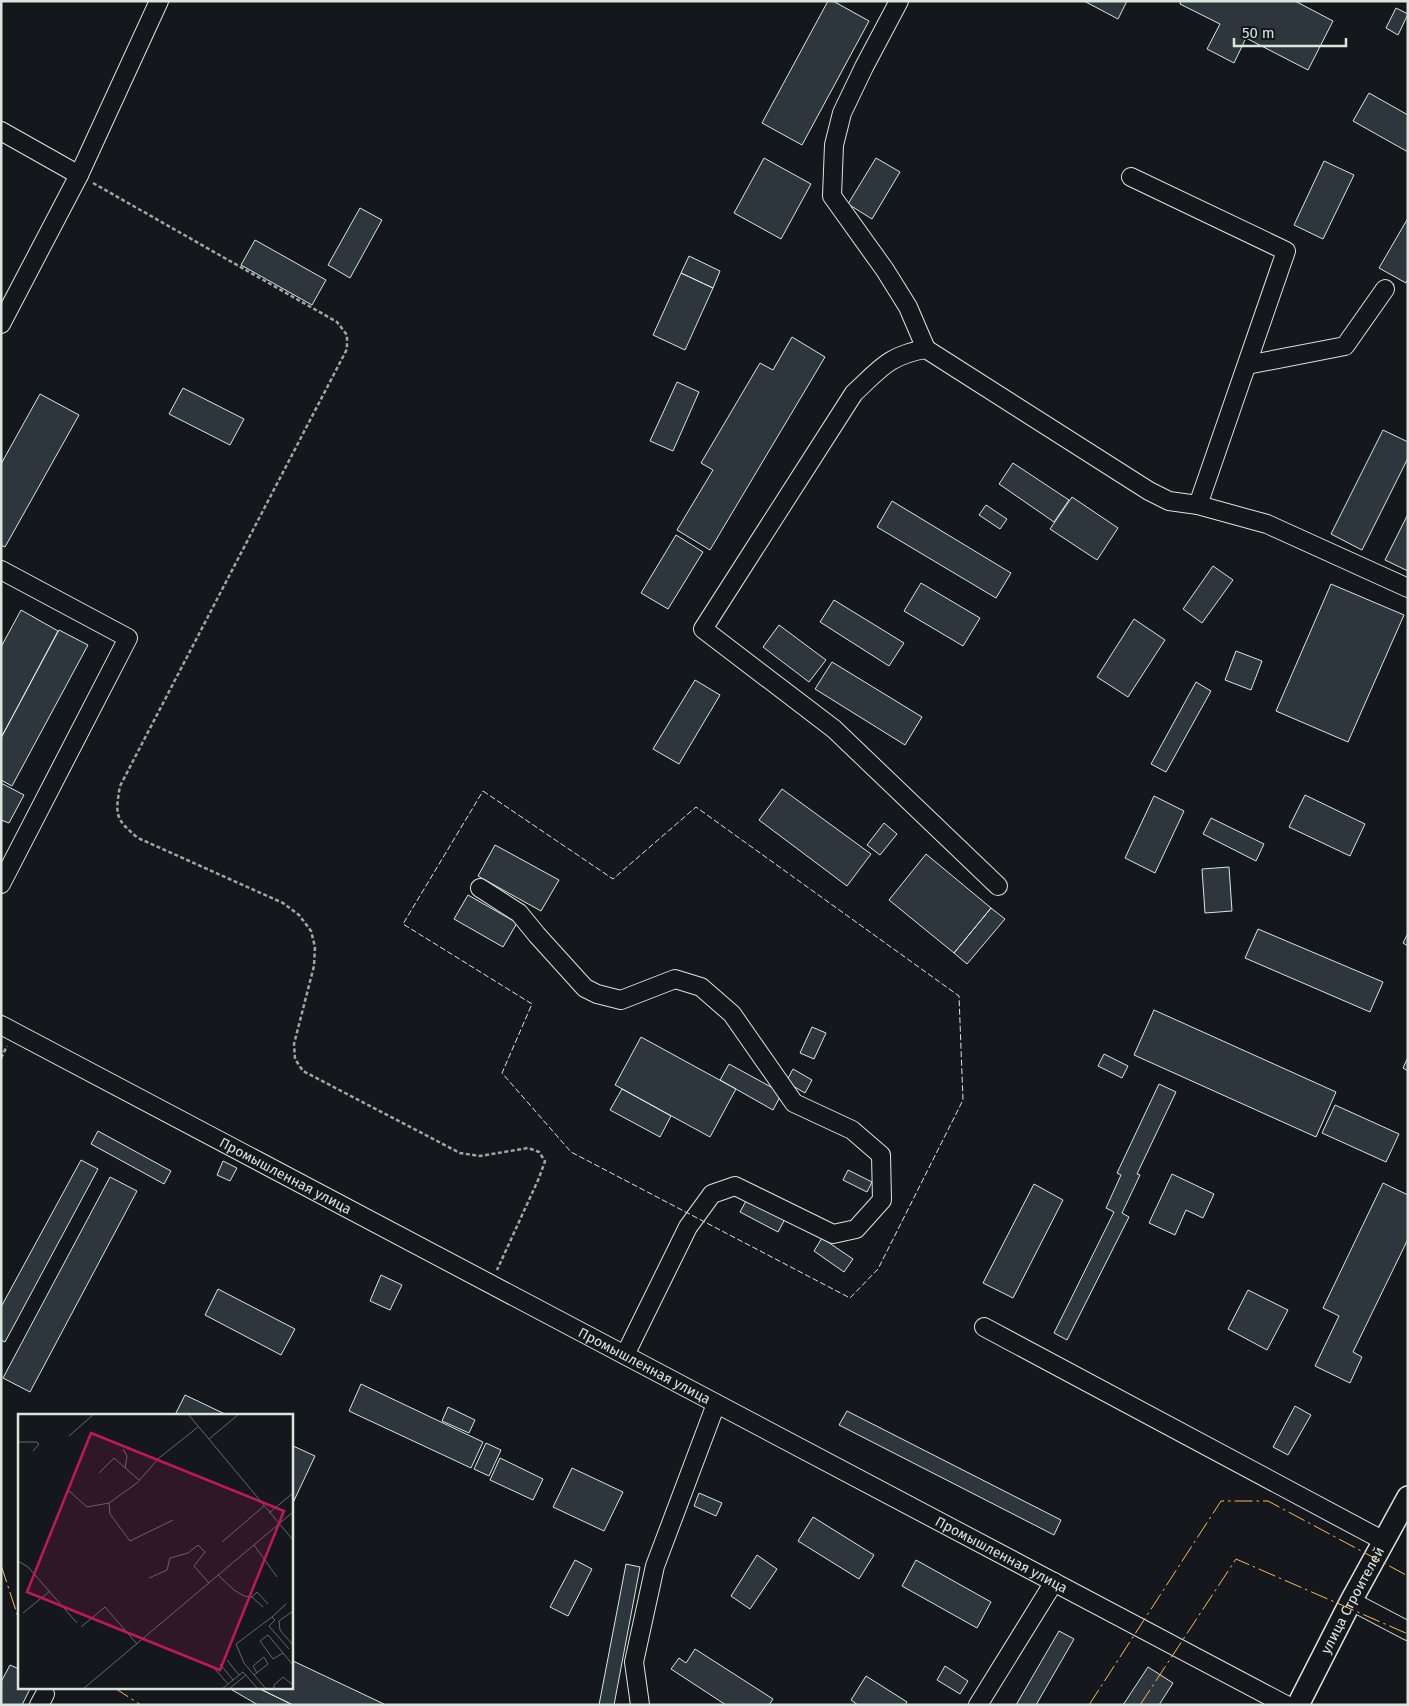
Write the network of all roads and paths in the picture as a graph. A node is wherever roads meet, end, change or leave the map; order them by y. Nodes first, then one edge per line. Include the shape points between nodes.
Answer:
1 (159, 1) edge
2 (899, 1) edge
3 (1, 131) edge
4 (79, 175) junction
5 (1131, 177) dead end
6 (1384, 289) dead end
7 (1, 324) edge
8 (926, 349) junction
9 (1247, 365) junction
10 (1198, 505) junction
11 (1, 570) edge
12 (1408, 588) edge
13 (1, 884) edge
14 (998, 886) dead end
15 (480, 888) dead end
16 (1, 1025) edge
17 (491, 1284) junction
18 (984, 1327) dead end
19 (625, 1355) junction
20 (716, 1404) junction
21 (1408, 1497) edge
22 (1384, 1541) junction
23 (1054, 1582) junction
24 (1351, 1601) junction
25 (1408, 1631) edge
26 (640, 1705) edge
27 (978, 1705) edge
28 (1286, 1705) edge
29 (1298, 1705) edge

1 - 4 street
2 - 8 street via 842,113 834,146 832,196 908,307
3 - 4 street
4 - 7 street
4 - 17 path via 337,322 347,335 348,350 120,786 116,807 122,824 138,838 283,903 311,931 315,947 314,966 294,1044 295,1059 303,1071 460,1153 480,1156 528,1148 539,1152 545,1161 539,1178
5 - 9 street via 1286,251
6 - 9 street via 1346,346
8 - 10 street via 1149,491 1169,501
8 - 14 street via 886,363 854,393 703,629 834,729
9 - 10 street
10 - 12 street via 1267,524
11 - 13 street via 128,638
15 - 19 street via 519,913 585,988 597,994 621,1000 675,979 702,987 732,1014 794,1103 852,1130 881,1155 882,1200 856,1229 833,1234 735,1186 712,1194 688,1227
16 - 17 street, Промышленная улица
17 - 19 street, Промышленная улица
18 - 22 street
19 - 20 street, Промышленная улица
20 - 23 street, Промышленная улица
20 - 26 street via 655,1566 634,1662
21 - 22 main road, улица Строителей
22 - 24 main road, улица Строителей
23 - 27 street
23 - 28 street, Промышленная улица
24 - 25 street
24 - 29 main road, улица Строителей

